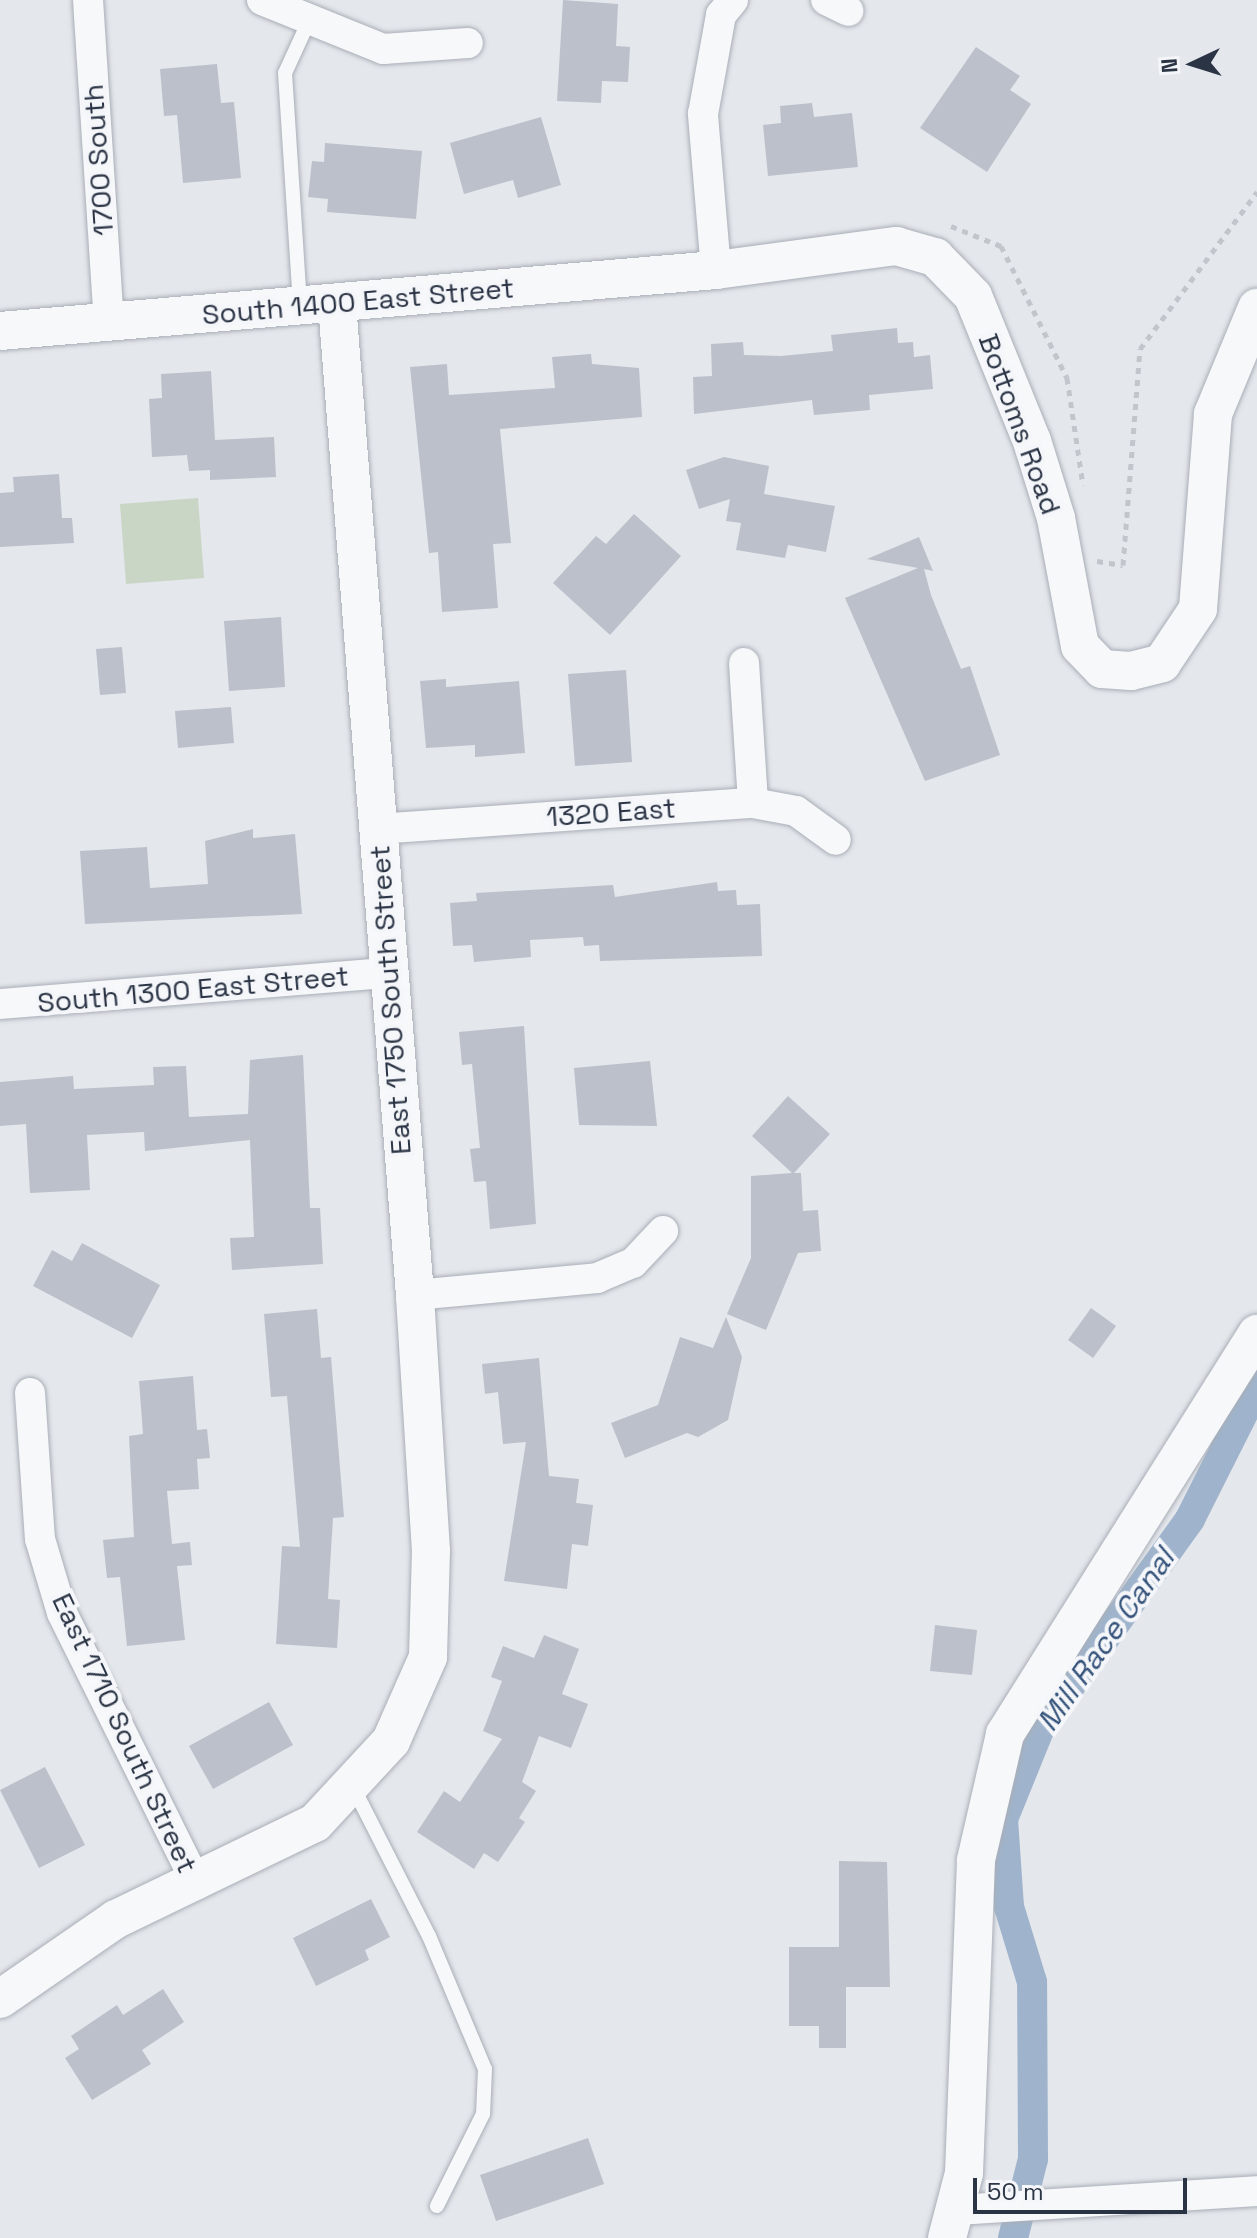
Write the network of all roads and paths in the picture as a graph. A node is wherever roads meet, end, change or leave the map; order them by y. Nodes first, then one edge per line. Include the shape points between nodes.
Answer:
1 (88, 0) edge
2 (262, 0) edge
3 (733, 0) edge
4 (308, 23) junction
5 (468, 43) dead end
6 (1257, 192) edge
7 (945, 224) dead end
8 (716, 270) junction
9 (337, 304) junction
10 (300, 307) junction
11 (1257, 308) edge
12 (109, 321) junction
13 (0, 331) edge
14 (1085, 498) dead end
15 (1091, 543) dead end
16 (744, 663) dead end
17 (753, 803) junction
18 (377, 829) junction
19 (836, 840) dead end
20 (386, 973) junction
21 (0, 1004) edge
22 (663, 1231) dead end
23 (415, 1295) junction
24 (1257, 1334) edge
25 (30, 1393) dead end
26 (351, 1784) junction
27 (197, 1884) junction
28 (0, 1999) edge
29 (1257, 2191) edge
30 (437, 2206) dead end
31 (951, 2224) edge

1 - 12 street, 1700 South
2 - 4 street
3 - 8 street via 721,15 703,114
4 - 5 street via 383,49
4 - 10 lane via 285,73
6 - 15 path via 1140,349 1123,565 1107,567 1094,558
7 - 14 path via 1001,246 1067,378
8 - 9 street, South 1400 East Street
8 - 11 street, Bottoms Road via 896,246 935,257 973,296 1056,518 1080,646 1102,669 1162,663 1198,609 1213,414
9 - 10 street, South 1400 East Street
9 - 18 street, East 1750 South Street
10 - 12 street, South 1400 East Street
12 - 13 street, South 1400 East Street
16 - 17 street
17 - 18 street, 1320 East
17 - 19 street, 1320 East via 796,811
18 - 20 street, East 1750 South Street
20 - 21 street, South 1300 East Street
20 - 23 street, East 1750 South Street
22 - 23 street via 633,1263 597,1278
23 - 26 street, East 1750 South Street via 431,1551 428,1657 391,1741
24 - 31 street via 1005,1734 976,1860 967,2117
25 - 27 street, East 1710 South Street via 40,1539 62,1613
26 - 27 street, East 1750 South Street via 315,1823
26 - 30 lane via 429,1936 485,2069 483,2114
27 - 28 street, East 1750 South Street via 116,1919
29 - 31 street via 1015,2206

